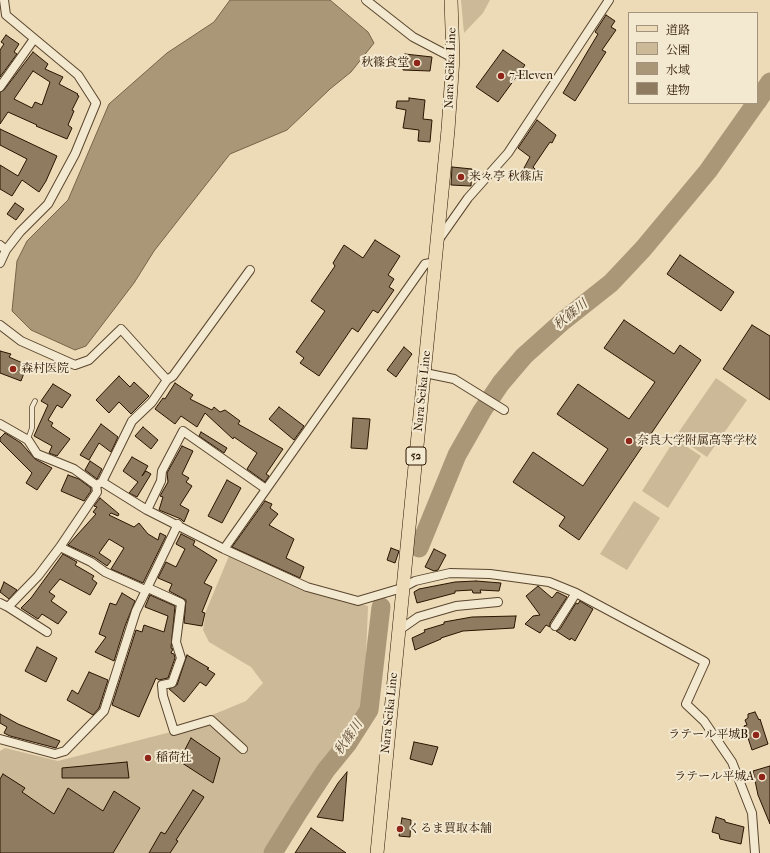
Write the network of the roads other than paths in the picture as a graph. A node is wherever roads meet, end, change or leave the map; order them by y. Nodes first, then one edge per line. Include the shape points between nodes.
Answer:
1 (4, 0) edge
2 (366, 0) edge
3 (451, 0) edge
4 (609, 0) edge
5 (3, 16) edge
6 (34, 40) junction
7 (453, 58) junction
8 (0, 87) edge
9 (437, 242) junction
10 (3, 248) edge
11 (436, 262) junction
12 (0, 263) edge
13 (250, 270) dead end
14 (0, 325) edge
15 (425, 372) junction
16 (168, 380) junction
17 (35, 401) dead end
18 (501, 408) dead end
19 (0, 424) edge
20 (28, 440) junction
21 (99, 483) junction
22 (266, 489) junction
23 (147, 510) junction
24 (178, 524) junction
25 (60, 547) junction
26 (224, 549) junction
27 (402, 588) junction
28 (147, 589) junction
29 (576, 593) junction
30 (498, 602) dead end
31 (0, 603) edge
32 (8, 607) junction
33 (555, 626) dead end
34 (398, 631) junction
35 (47, 632) dead end
36 (0, 739) edge
37 (243, 749) dead end
38 (377, 853) edge
39 (755, 853) edge

1 - 5 street
2 - 7 street via 413,37
3 - 7 main road, Nara Seika Line / 52
4 - 9 street via 508,153 468,198
5 - 6 street
6 - 8 street
6 - 10 street via 78,75 96,103 75,154 48,204
7 - 9 main road, Nara Seika Line / 52
9 - 11 main road, Nara Seika Line / 52
10 - 12 street
11 - 15 main road, Nara Seika Line / 52
11 - 22 street via 425,264
13 - 16 street
14 - 16 street via 21,341 75,365 89,360 122,329
15 - 18 street via 454,379
15 - 27 main road, Nara Seika Line / 52
16 - 21 street via 152,402 132,421
17 - 20 lane
19 - 20 street
20 - 21 street via 36,454 74,469
21 - 23 street
21 - 25 street via 97,492
22 - 23 street via 183,431 162,471 161,481
22 - 26 street
23 - 24 street
24 - 26 street
24 - 28 street
25 - 28 street via 105,572
25 - 32 street via 38,576
26 - 27 street via 307,587 358,601
27 - 29 street via 415,581 450,574 490,574 549,582
27 - 34 main road, Nara Seika Line / 52
28 - 36 street via 136,610 104,711 65,752 55,754
28 - 37 street via 181,603 176,642 181,658 172,683 162,685 174,731 211,720
29 - 33 street
29 - 39 street via 705,662 686,704 704,721 732,762 752,813
30 - 34 street via 456,606 418,617
31 - 32 street
32 - 35 street
34 - 38 main road, Nara Seika Line / 52

